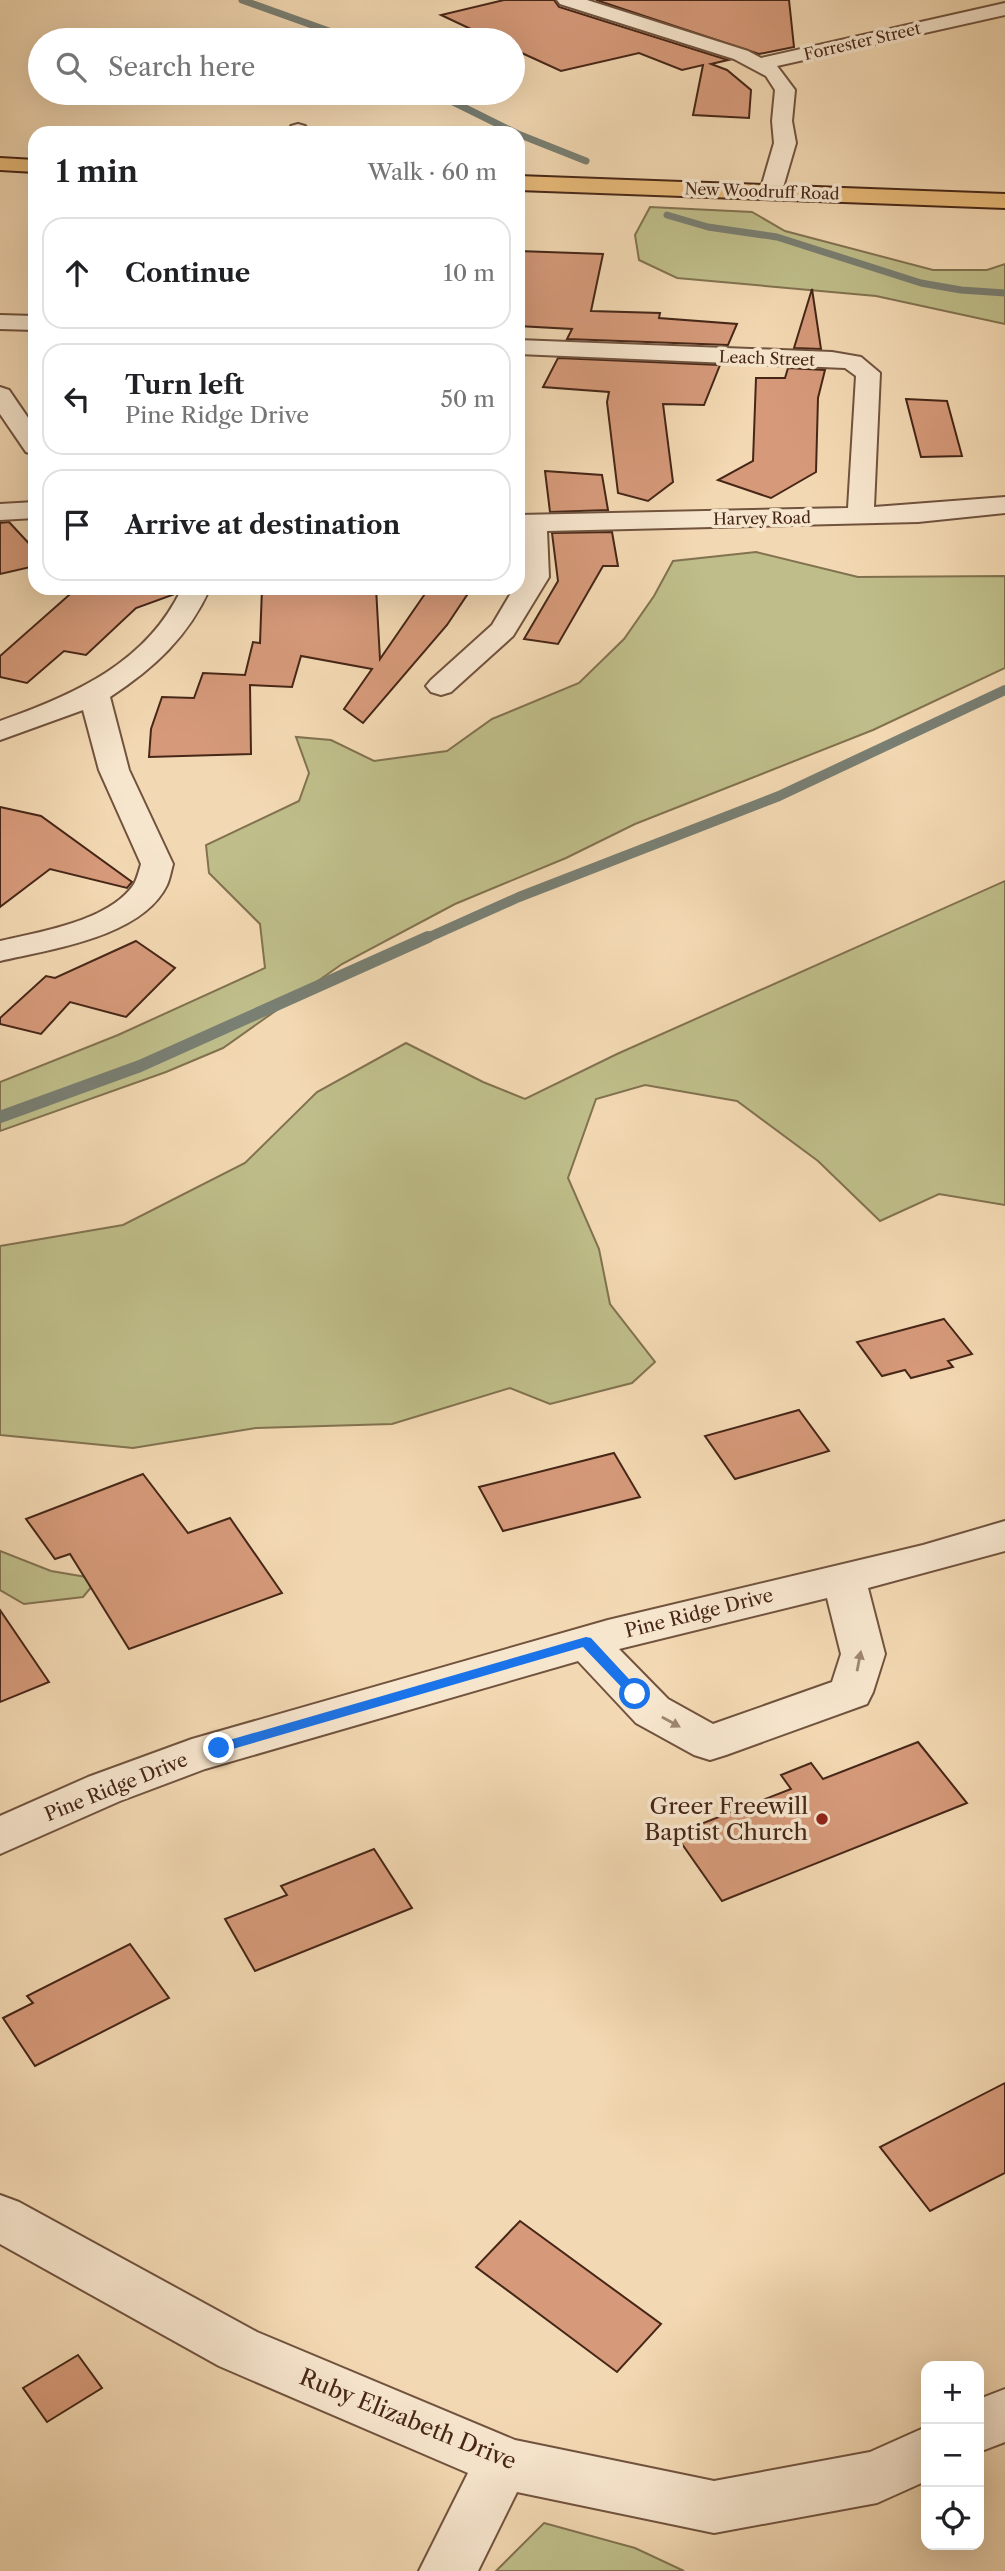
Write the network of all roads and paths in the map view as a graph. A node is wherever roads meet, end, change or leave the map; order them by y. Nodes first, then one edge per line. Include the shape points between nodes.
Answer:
1 (567, 0) edge
2 (1005, 9) edge
3 (760, 64) junction
4 (0, 164) edge
5 (28, 166) edge
6 (525, 183) edge
7 (771, 191) junction
8 (1005, 201) edge
9 (0, 322) edge
10 (28, 324) edge
11 (525, 347) edge
12 (0, 395) edge
13 (28, 437) edge
14 (1005, 505) edge
15 (28, 510) edge
16 (0, 512) edge
17 (861, 516) junction
18 (525, 523) edge
19 (525, 594) edge
20 (193, 595) edge
21 (524, 595) edge
22 (441, 686) dead end
23 (94, 694) junction
24 (0, 731) edge
25 (0, 951) edge
26 (1005, 1536) edge
27 (844, 1578) junction
28 (586, 1642) junction
29 (0, 1836) edge
30 (0, 2218) edge
31 (1005, 2414) edge
32 (984, 2424) edge
33 (921, 2455) edge
34 (503, 2461) junction
35 (448, 2571) edge

1 - 3 street
2 - 3 street, Forrester Street
3 - 7 street via 773,72 785,90 785,142
4 - 5 main road
6 - 7 main road, New Woodruff Road
7 - 8 main road, New Woodruff Road
9 - 10 street
11 - 17 street, Leach Street via 832,359 859,365 868,373 869,405 860,477
12 - 13 street
14 - 17 street, Harvey Road
15 - 16 street
17 - 18 street, Harvey Road
18 - 19 street via 535,577
20 - 23 street via 186,614 165,641 134,669
21 - 22 street via 503,630
23 - 24 street
23 - 25 street via 114,770 153,850 155,879 146,894 109,920
26 - 27 street, Pine Ridge Drive
27 - 28 street, Pine Ridge Drive
28 -> 27 street via 652,1712 710,1743 850,1692 863,1654
28 - 29 street, Pine Ridge Drive via 192,1756
30 - 34 street, Ruby Elizabeth Drive via 238,2349
31 - 32 street
33 - 34 street, Ruby Elizabeth Drive via 877,2477 714,2507
34 - 35 street

